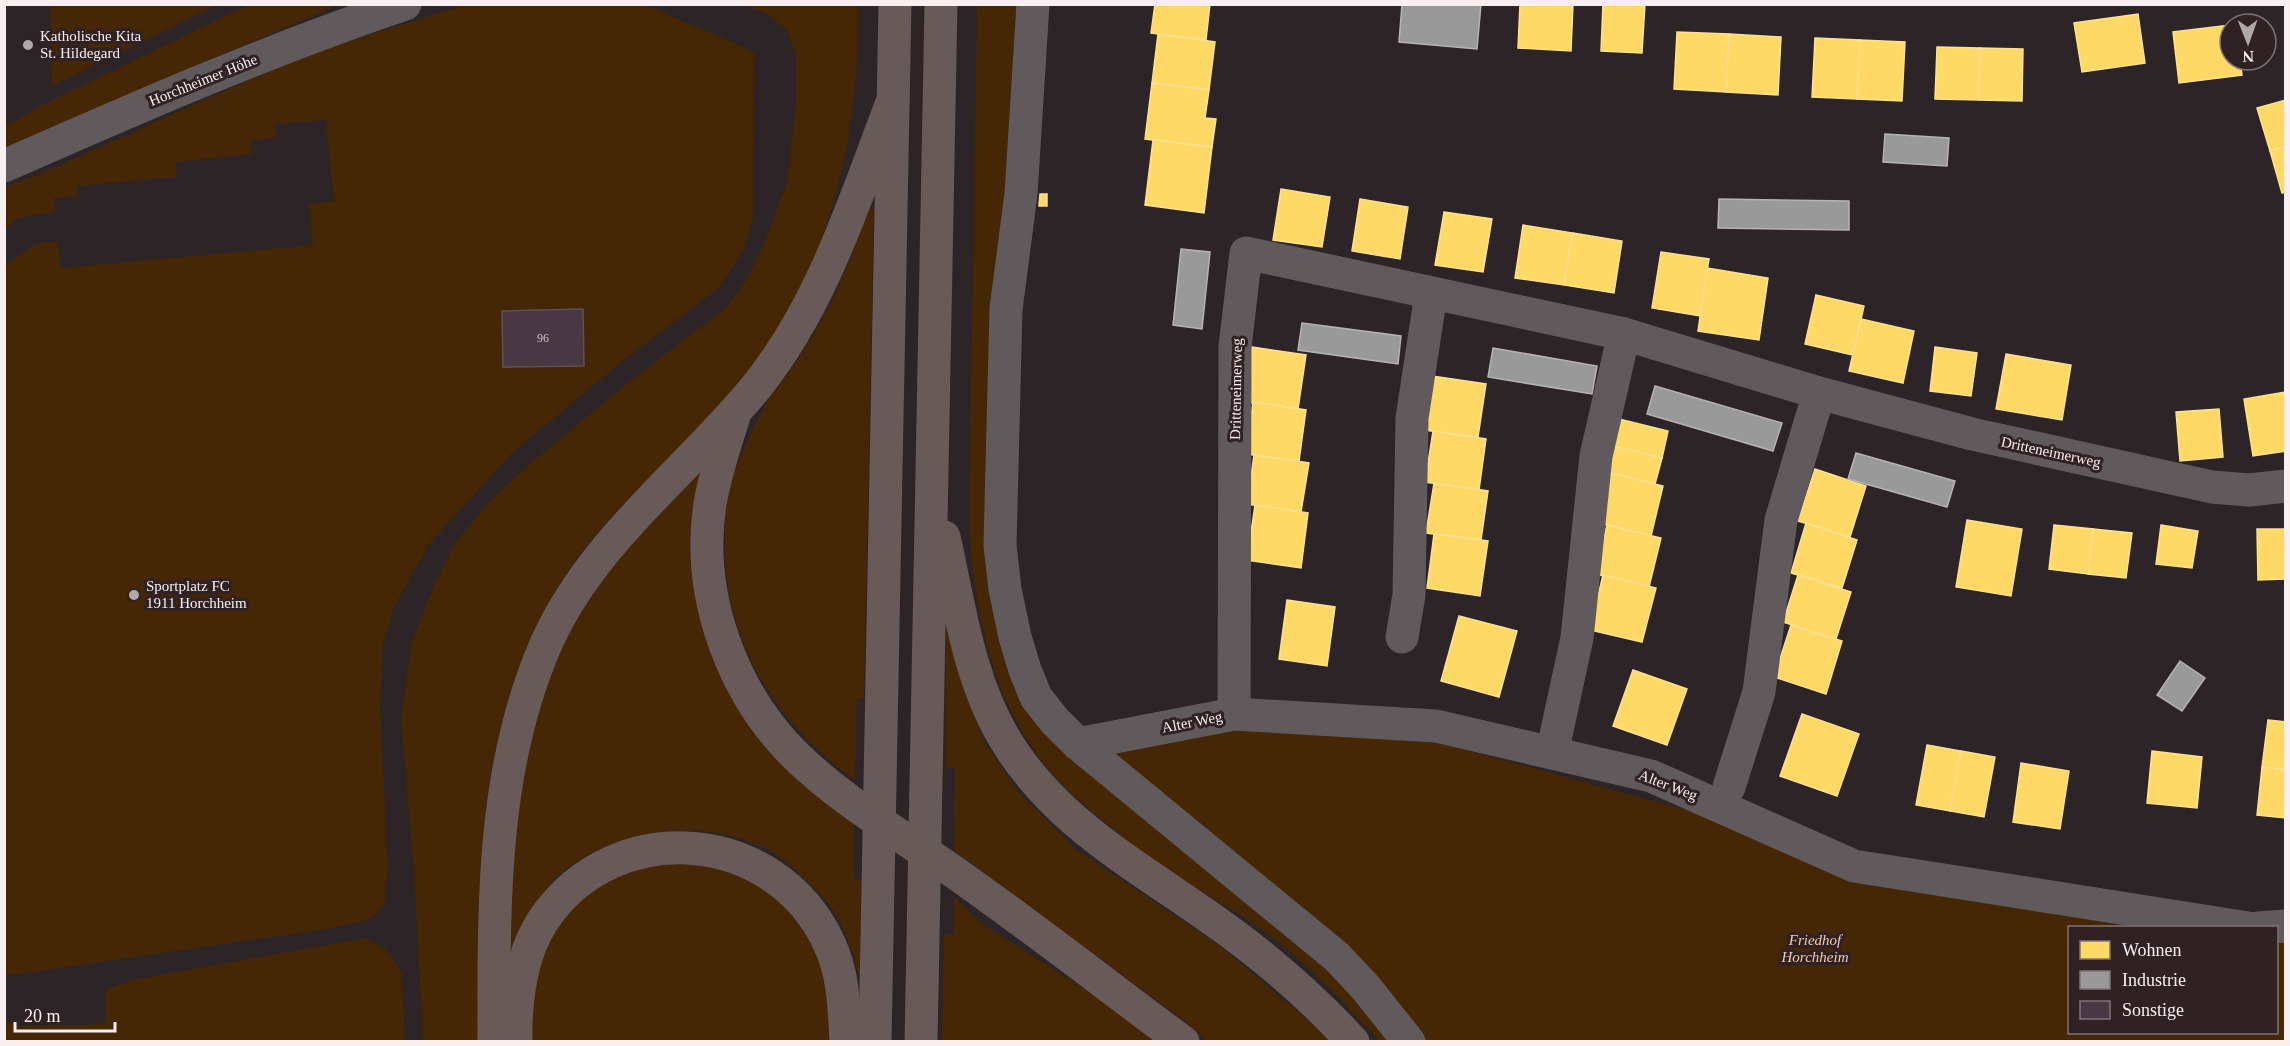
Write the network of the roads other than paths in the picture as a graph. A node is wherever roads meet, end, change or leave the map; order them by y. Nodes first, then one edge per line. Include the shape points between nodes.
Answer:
1 (405, 4) edge
2 (895, 4) edge
3 (940, 4) edge
4 (1033, 4) edge
5 (893, 100) junction
6 (4, 166) edge
7 (1431, 294) junction
8 (1624, 334) junction
9 (1819, 393) junction
10 (736, 409) junction
11 (932, 482) junction
12 (2286, 486) edge
13 (1402, 637) dead end
14 (1234, 714) junction
15 (1078, 744) junction
16 (1552, 753) junction
17 (1729, 787) dead end
18 (2242, 926) edge
19 (494, 1041) edge
20 (516, 1041) edge
21 (846, 1041) edge
22 (875, 1041) edge
23 (921, 1041) edge
24 (1183, 1041) edge
25 (1353, 1041) edge
26 (1409, 1041) edge

1 - 6 street, Horchheimer Höhe via 219,73
2 - 5 highway
3 - 11 highway
4 - 15 street via 1021,194 1006,309 1000,545 1005,589 1025,670 1036,697
5 - 10 highway via 813,300 782,352
5 - 22 highway
7 - 8 street, Dritteneimerweg
7 - 13 street via 1412,418 1409,595
7 - 14 street, Dritteneimerweg via 1246,253 1236,347
8 - 9 street, Dritteneimerweg
8 - 16 street via 1596,456 1577,638
9 - 12 street, Dritteneimerweg via 1972,434 2212,487 2249,490
9 - 17 street via 1781,520 1759,692
10 - 19 highway via 623,529 594,566 566,607 529,686 515,732 499,838
10 - 24 highway via 710,505 709,580 715,614 733,663 768,724 820,777
11 - 23 highway
11 - 25 highway via 974,666 1003,735 1025,768 1047,795 1092,836 1255,951
14 - 15 street, Alter Weg
14 - 16 street, Alter Weg via 1436,726
15 - 26 street via 1337,957
16 - 18 street, Alter Weg via 1651,776 1854,866
20 - 21 highway via 524,966 532,941 559,900 579,881 628,855 681,848 740,858 765,870 805,905 824,934 837,965 843,988

